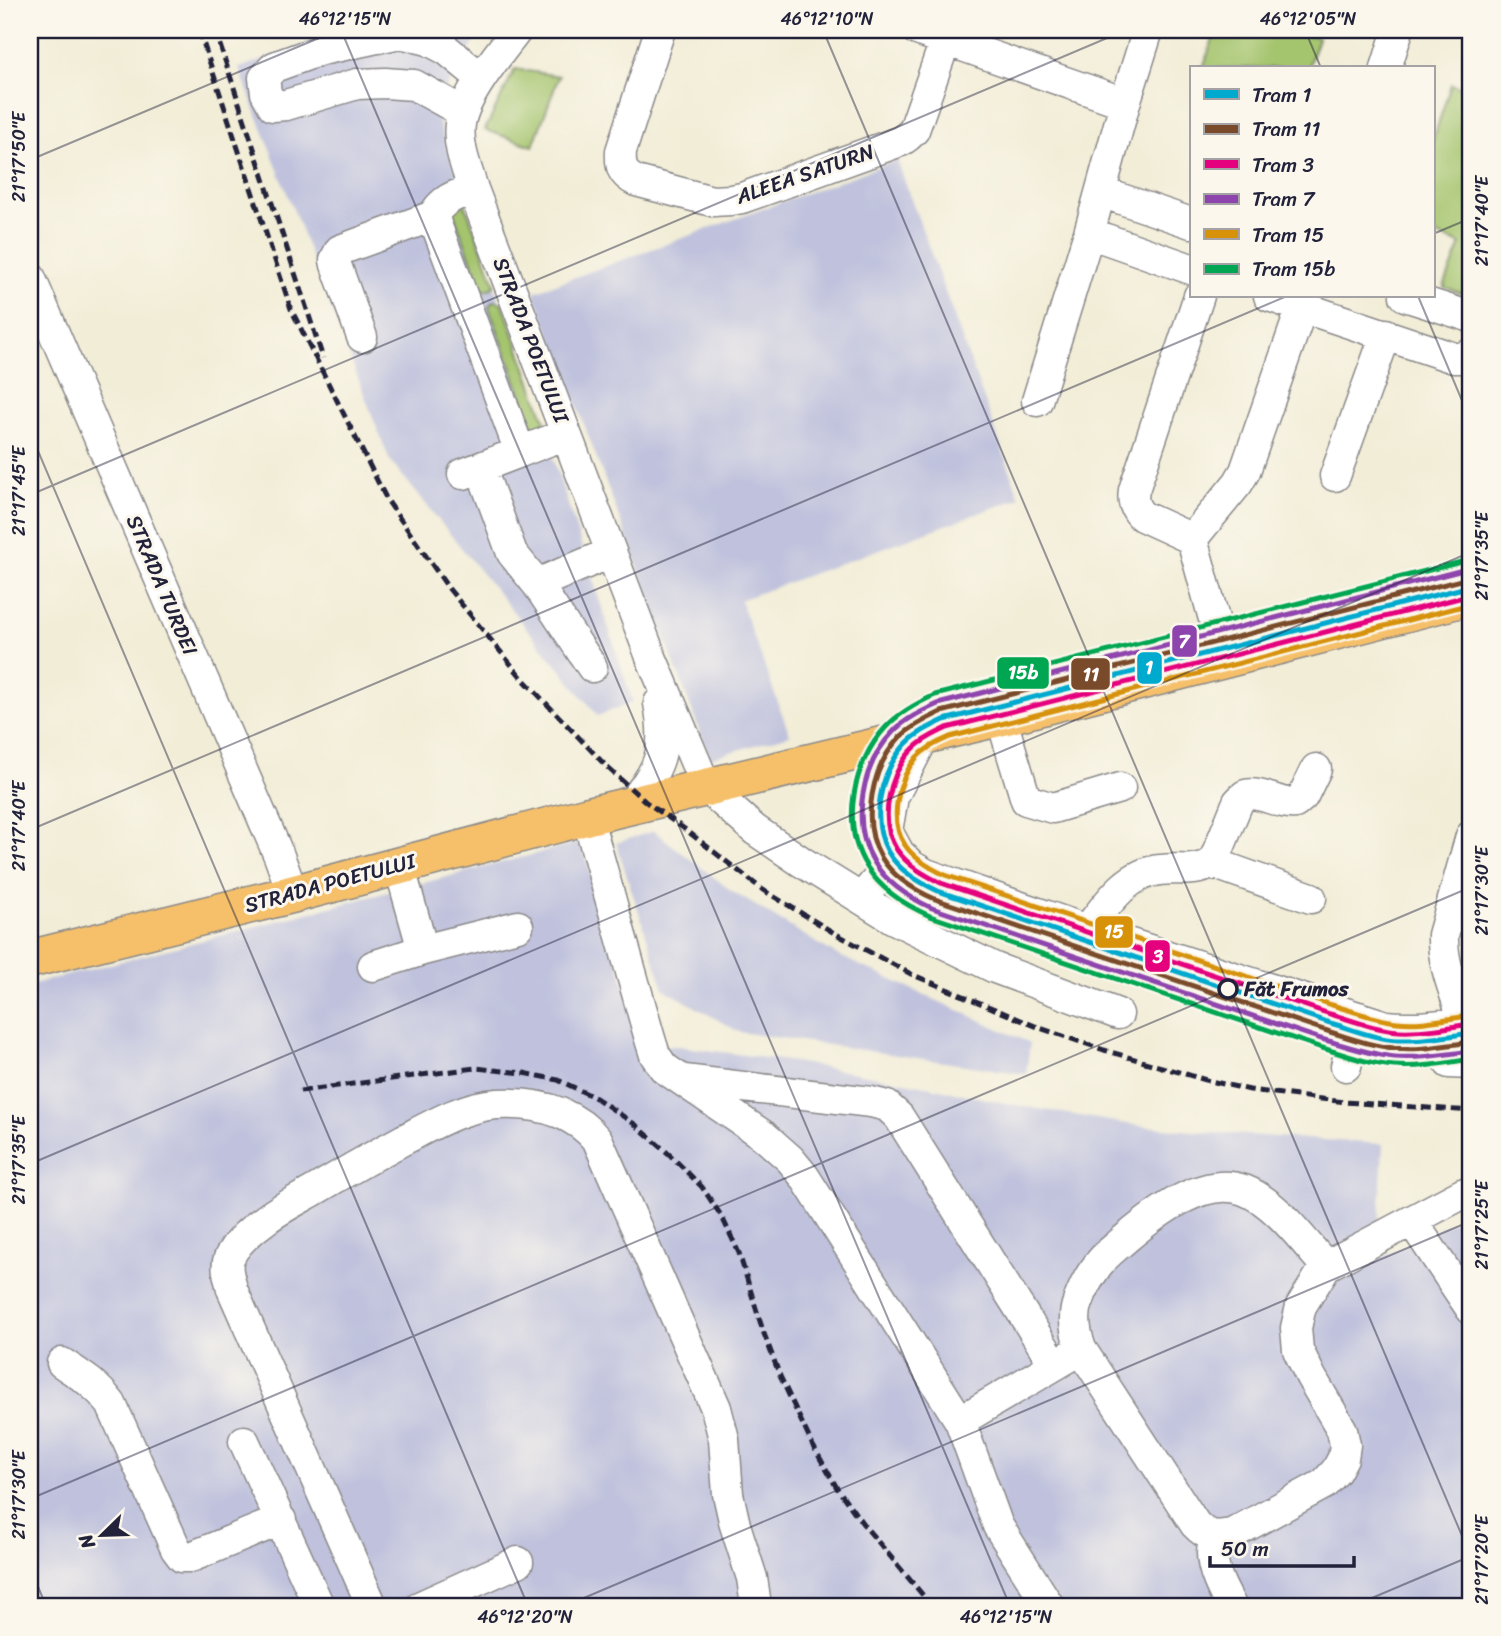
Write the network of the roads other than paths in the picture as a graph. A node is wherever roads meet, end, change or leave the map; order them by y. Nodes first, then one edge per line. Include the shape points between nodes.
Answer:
1 (660, 30) edge
2 (917, 30) edge
3 (1148, 30) edge
4 (1398, 30) edge
5 (508, 33) edge
6 (947, 34) edge
7 (1387, 66) edge
8 (481, 78) junction
9 (1125, 103) junction
10 (463, 112) junction
11 (474, 190) junction
12 (1101, 192) junction
13 (433, 216) junction
14 (1190, 223) edge
15 (1089, 233) junction
16 (1190, 269) edge
17 (30, 278) edge
18 (512, 289) junction
19 (1198, 298) edge
20 (1275, 298) edge
21 (1411, 298) edge
22 (466, 306) junction
23 (1302, 307) junction
24 (1471, 317) edge
25 (1385, 334) junction
26 (362, 337) dead end
27 (1471, 354) edge
28 (1037, 401) dead end
29 (566, 434) junction
30 (520, 452) junction
31 (1335, 476) dead end
32 (1192, 539) junction
33 (610, 553) junction
34 (537, 584) junction
35 (1471, 596) edge
36 (651, 657) junction
37 (1225, 659) junction
38 (592, 667) dead end
39 (1001, 717) junction
40 (925, 735) junction
41 (1316, 769) dead end
42 (706, 787) junction
43 (1120, 788) dead end
44 (629, 806) junction
45 (587, 816) junction
46 (1471, 836) edge
47 (899, 853) junction
48 (1213, 863) junction
49 (399, 865) junction
50 (293, 894) junction
51 (862, 898) junction
52 (1311, 898) dead end
53 (519, 926) dead end
54 (1087, 930) junction
55 (423, 950) junction
56 (30, 959) edge
57 (373, 966) dead end
58 (1118, 1014) dead end
59 (1359, 1017) junction
60 (1468, 1022) edge
61 (1346, 1066) dead end
62 (678, 1079) junction
63 (1471, 1191) edge
64 (1412, 1221) junction
65 (1326, 1266) junction
66 (1471, 1309) edge
67 (1081, 1349) junction
68 (62, 1363) dead end
69 (1055, 1364) junction
70 (960, 1422) junction
71 (244, 1440) dead end
72 (281, 1520) junction
73 (1216, 1537) junction
74 (518, 1562) dead end
75 (319, 1606) edge
76 (372, 1606) edge
77 (421, 1606) edge
78 (756, 1606) edge
79 (1049, 1606) edge
80 (1231, 1606) edge

1 - 6 street, ALEEA SATURN via 621,151 622,169 636,181 712,201 742,198 901,141 914,130
2 - 6 street
3 - 9 street
4 - 7 street
5 - 8 street, STRADA POETULUI
6 - 9 street
8 - 10 street, STRADA POETULUI
8 - 10 street via 447,50 400,33 321,50 274,67 264,78 265,93 273,106 357,84 385,83 414,85
9 - 12 street
10 - 11 street, STRADA POETULUI via 460,138
11 - 13 street via 447,199
11 - 18 street, STRADA POETULUI
12 - 14 street
12 - 15 street
13 - 22 street
13 - 26 street via 345,247 337,254 336,265
15 - 16 street
15 - 28 street
17 - 50 street, STRADA TURDEI
18 - 22 street
18 - 29 street, STRADA POETULUI
19 - 32 street via 1133,499 1142,516
20 - 23 street
21 - 24 street
22 - 30 street
23 - 25 street
23 - 32 street via 1245,471
25 - 27 street via 1454,358
25 - 31 street
29 - 30 street
29 - 33 street, STRADA POETULUI
30 - 34 street via 475,480 512,553
32 - 37 street
33 - 34 street
33 - 36 street, STRADA POETULUI
34 - 38 street
35 - 37 main road
36 - 42 street, STRADA POETULUI
36 - 44 street, STRADA POETULUI via 663,744 654,773
37 - 39 main road
39 - 40 main road
39 - 43 street via 1026,800 1053,808
40 - 42 main road
40 - 47 street via 893,797 887,831
41 - 48 street via 1295,803 1250,793 1241,798
42 - 44 main road, STRADA POETULUI
42 - 51 street via 755,831
44 - 45 main road, STRADA POETULUI
45 - 49 main road, STRADA POETULUI
45 - 62 street via 655,1055
46 - 60 street via 1443,935 1446,962
47 - 51 street
47 - 54 street via 912,866 938,879
48 - 52 street
48 - 54 street via 1190,871 1163,869 1142,874 1113,898
49 - 50 main road, STRADA POETULUI
49 - 55 street
50 - 56 main road, STRADA POETULUI
51 - 58 street via 995,968
53 - 55 street
54 - 59 street
55 - 57 street
59 - 60 street via 1405,1028
59 - 61 street
62 - 69 street via 887,1106 899,1117
62 - 70 street via 764,1136 790,1159
63 - 64 street
64 - 65 street
64 - 66 street
65 - 67 street via 1269,1205 1244,1190 1220,1187 1196,1192 1148,1220 1095,1268 1077,1305 1075,1331
65 - 73 street via 1301,1306 1296,1328 1298,1350 1342,1430 1343,1458 1324,1485 1232,1534
67 - 69 street
67 - 73 street via 1195,1524
68 - 72 street via 92,1382 111,1404 182,1557
69 - 70 street
70 - 79 street via 998,1526
71 - 72 street
72 - 75 street
73 - 80 street via 1213,1560
74 - 77 street
76 - 78 street via 232,1289 227,1261 245,1236 266,1219 352,1167 429,1126 496,1104 561,1112 598,1141 716,1408 735,1525

